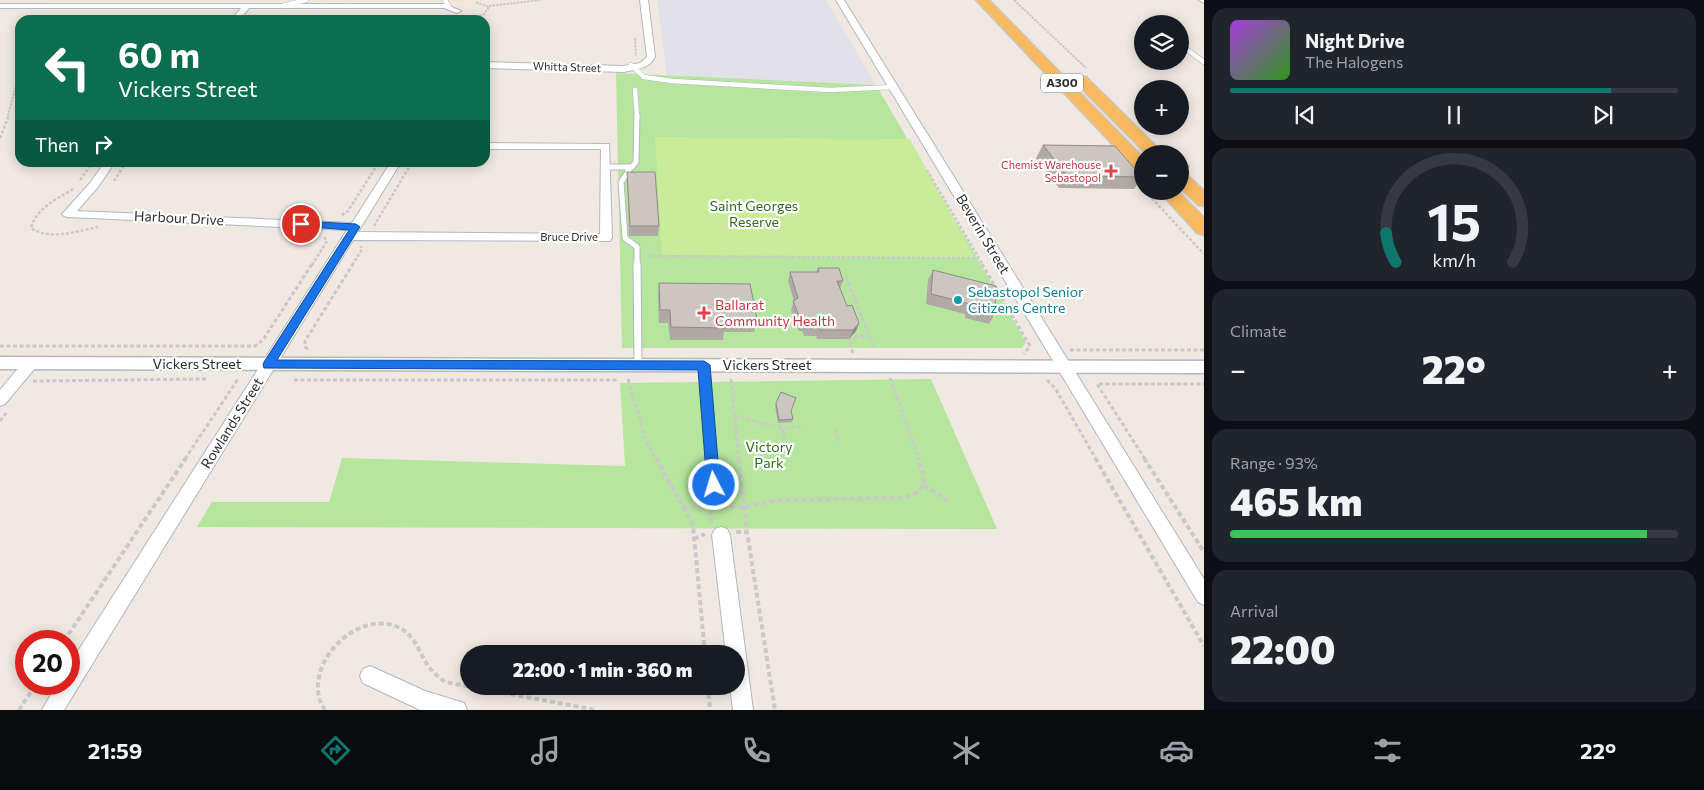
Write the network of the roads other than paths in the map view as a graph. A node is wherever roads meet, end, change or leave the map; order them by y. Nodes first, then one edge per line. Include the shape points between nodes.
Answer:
1 (39, 0) edge
2 (306, 0) edge
3 (644, 0) edge
4 (840, 0) edge
5 (982, 0) edge
6 (1000, 0) edge
7 (447, 3) edge
8 (0, 6) edge
9 (30, 6) junction
10 (247, 6) junction
11 (282, 6) junction
12 (239, 15) edge
13 (458, 15) edge
14 (1042, 42) dead end
15 (1189, 51) edge
16 (1204, 62) edge
17 (637, 63) junction
18 (490, 64) edge
19 (1071, 70) dead end
20 (894, 88) junction
21 (635, 90) dead end
22 (1147, 145) edge
23 (490, 146) edge
24 (1134, 157) edge
25 (107, 167) edge
26 (393, 167) edge
27 (606, 167) junction
28 (626, 167) junction
29 (1189, 187) edge
30 (1177, 200) edge
31 (1204, 201) edge
32 (1204, 228) edge
33 (353, 232) junction
34 (0, 363) edge
35 (31, 363) junction
36 (268, 365) junction
37 (638, 365) junction
38 (704, 365) junction
39 (1064, 366) junction
40 (1204, 367) edge
41 (6, 404) edge
42 (714, 485) road end
43 (717, 533) road end
44 (1204, 596) edge
45 (735, 645) edge
46 (80, 664) edge
47 (370, 676) dead end
48 (61, 695) edge
49 (741, 695) edge
50 (52, 710) edge
51 (457, 710) edge
52 (743, 710) edge

1 - 9 street
2 - 11 lane
3 - 17 street via 651,58
4 - 20 street, Beverin Street
5 - 24 highway, A300
6 - 14 highway
7 - 11 street
7 - 13 street via 460,10
8 - 9 street
9 - 10 street
10 - 11 street
10 - 12 street
15 - 16 lane
17 - 18 street, Whitta Street via 617,69
17 - 20 lane via 648,78 688,82 830,90
19 - 22 highway, A300
20 - 39 street, Beverin Street
21 - 28 lane via 636,162 632,167
23 - 27 street, Bruce Drive via 606,146
25 - 33 street, Harbour Drive via 68,214
26 - 33 street, Rowlands Street
27 - 28 lane
27 - 33 street, Bruce Drive via 606,238 368,236
28 - 37 lane via 629,171 621,182 625,238 637,246
29 - 31 highway
30 - 32 highway
33 - 36 street, Rowlands Street
34 - 35 street, Vickers Street
35 - 36 street, Vickers Street
35 - 41 street
36 - 37 street, Vickers Street
36 - 46 street, Rowlands Street
37 - 38 street, Vickers Street
38 - 39 street, Vickers Street
38 - 42 lane
39 - 40 street, Vickers Street
39 - 44 street, Beverin Street
43 - 45 street
47 - 51 street via 423,702
48 - 50 street, Rowlands Street
49 - 52 street

